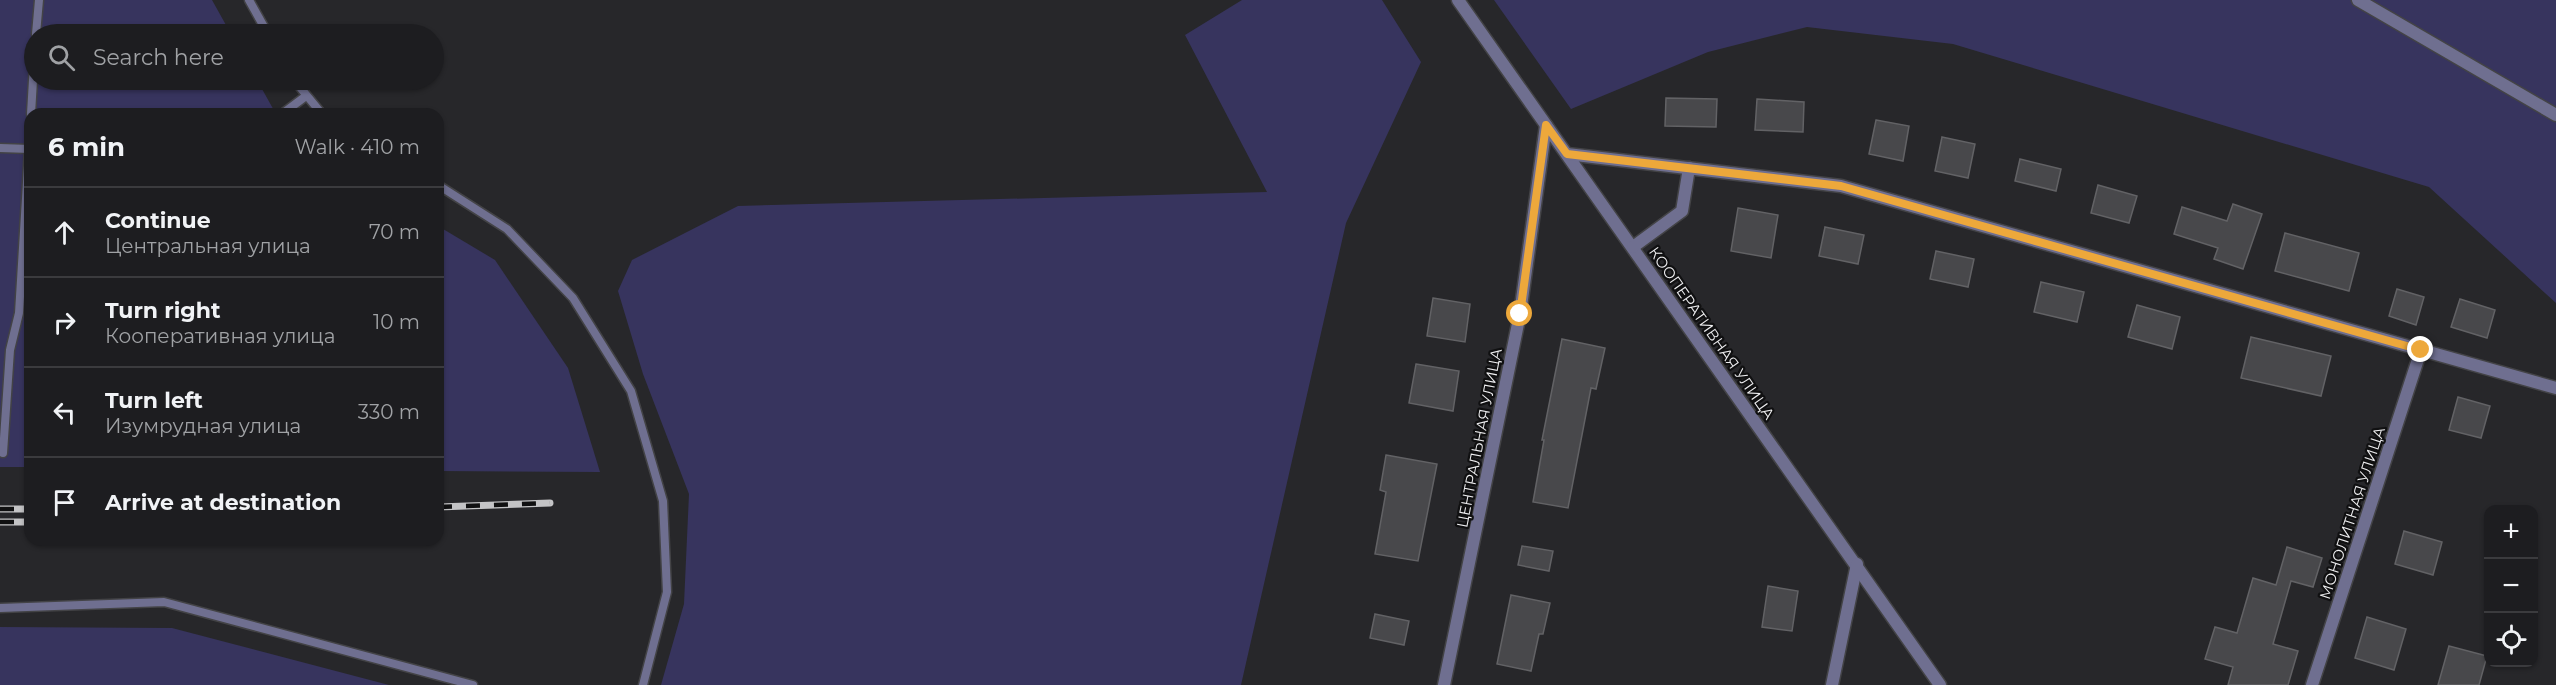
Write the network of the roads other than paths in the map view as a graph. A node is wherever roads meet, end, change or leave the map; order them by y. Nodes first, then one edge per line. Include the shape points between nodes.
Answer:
1 (39, 0) edge
2 (249, 0) edge
3 (1459, 0) edge
4 (2358, 0) edge
5 (37, 24) edge
6 (262, 24) edge
7 (32, 90) edge
8 (302, 90) edge
9 (306, 96) junction
10 (31, 108) edge
11 (290, 108) edge
12 (317, 108) edge
13 (2556, 115) edge
14 (1546, 125) junction
15 (0, 148) edge
16 (24, 149) edge
17 (1567, 154) junction
18 (1689, 168) junction
19 (444, 189) edge
20 (24, 231) edge
21 (1633, 248) junction
22 (2421, 350) junction
23 (2556, 388) edge
24 (3, 453) dead end
25 (1857, 564) junction
26 (0, 608) edge
27 (473, 685) edge
28 (643, 685) edge
29 (1444, 685) edge
30 (1832, 685) edge
31 (1940, 685) edge
32 (2312, 685) edge

1 - 5 lane
2 - 6 lane
3 - 14 street, КООПЕРАТИВНАЯ УЛИЦА
4 - 13 street
7 - 10 lane
8 - 9 lane
9 - 11 lane
9 - 12 lane
14 - 17 street, КООПЕРАТИВНАЯ УЛИЦА
14 - 29 street, ЦЕНТРАЛЬНАЯ УЛИЦА via 1520,314
15 - 16 lane
17 - 18 street
17 - 21 street, КООПЕРАТИВНАЯ УЛИЦА
18 - 21 street via 1682,211
18 - 22 street via 1841,186
19 - 28 lane via 507,229 573,298 631,392 663,501 667,592
20 - 24 lane
21 - 25 street, КООПЕРАТИВНАЯ УЛИЦА
22 - 23 street
22 - 32 street, МОНОЛИТНАЯ УЛИЦА
25 - 30 street
25 - 31 street, КООПЕРАТИВНАЯ УЛИЦА
26 - 27 lane via 164,602

